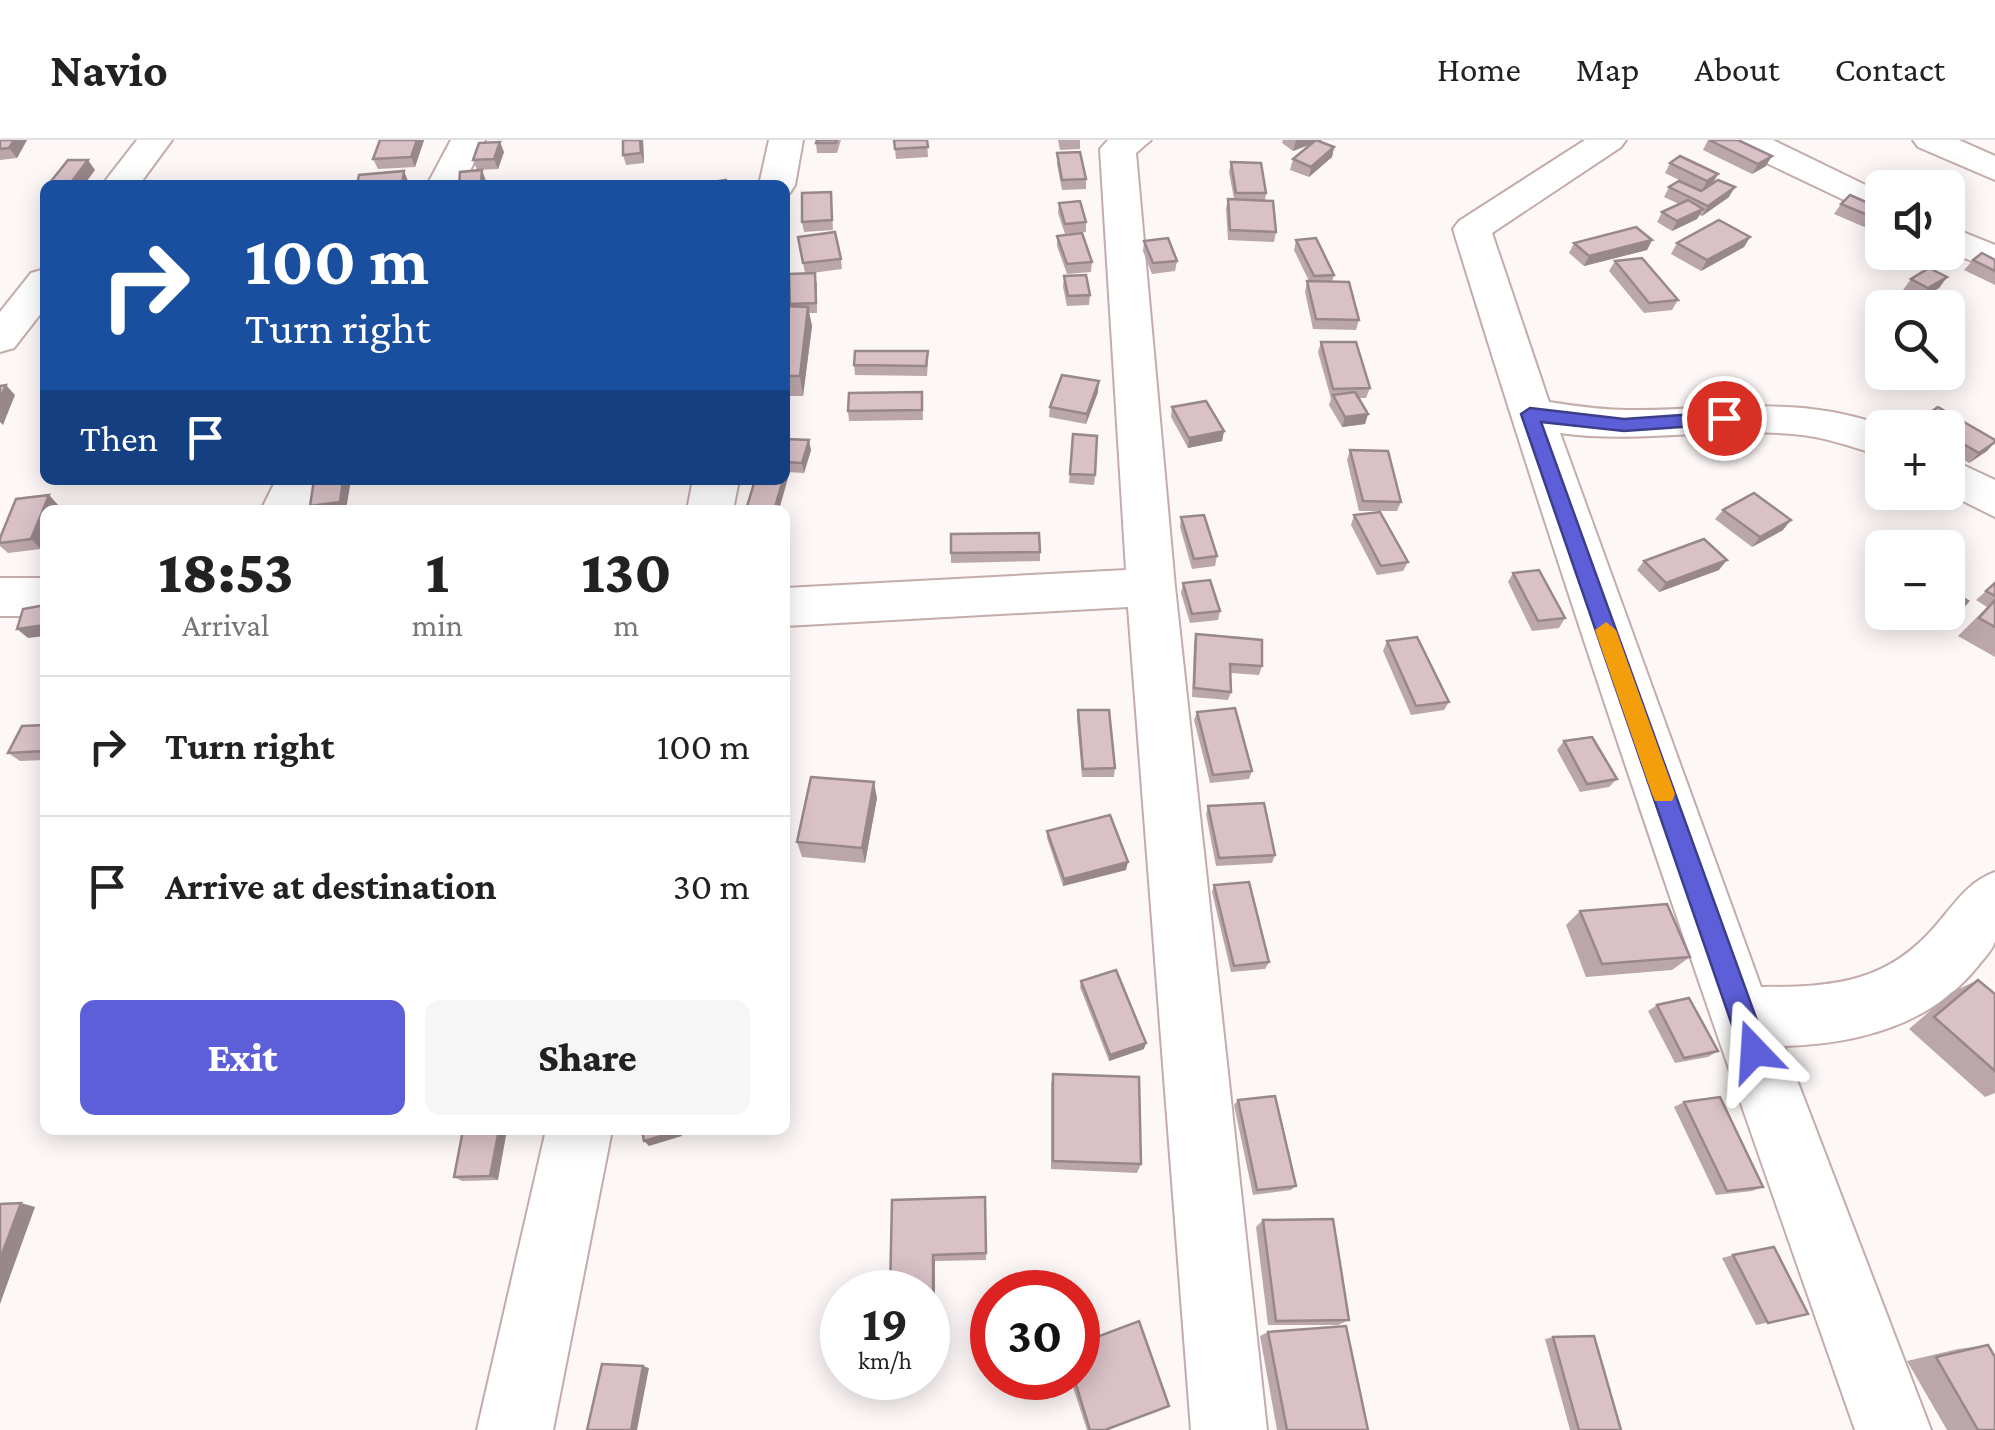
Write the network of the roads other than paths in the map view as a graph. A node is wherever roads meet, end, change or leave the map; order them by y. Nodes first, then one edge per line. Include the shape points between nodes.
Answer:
1 (154, 140) edge
2 (468, 140) edge
3 (786, 140) edge
4 (1134, 140) edge
5 (1609, 140) edge
6 (1746, 140) edge
7 (1930, 140) edge
8 (1995, 169) edge
9 (124, 180) edge
10 (448, 180) edge
11 (778, 180) edge
12 (1865, 199) edge
13 (1965, 245) edge
14 (1995, 259) edge
15 (40, 287) edge
16 (0, 339) edge
17 (1530, 414) junction
18 (1865, 435) edge
19 (1965, 484) edge
20 (1995, 501) edge
21 (1150, 587) junction
22 (0, 597) edge
23 (40, 597) edge
24 (790, 607) edge
25 (1995, 898) edge
26 (1742, 1016) junction
27 (578, 1135) edge
28 (516, 1430) edge
29 (1229, 1430) edge
30 (1893, 1430) edge

1 - 9 street
2 - 10 street
3 - 11 street
4 - 21 street via 1118,148
5 - 17 street via 1472,229
6 - 12 street
7 - 8 street
13 - 14 street
15 - 16 street
17 - 18 street via 1624,425 1800,417
17 - 26 street
19 - 20 street
21 - 24 street
21 - 29 street
22 - 23 street
25 - 26 street via 1925,980 1874,1003 1804,1018
26 - 30 street
27 - 28 street

